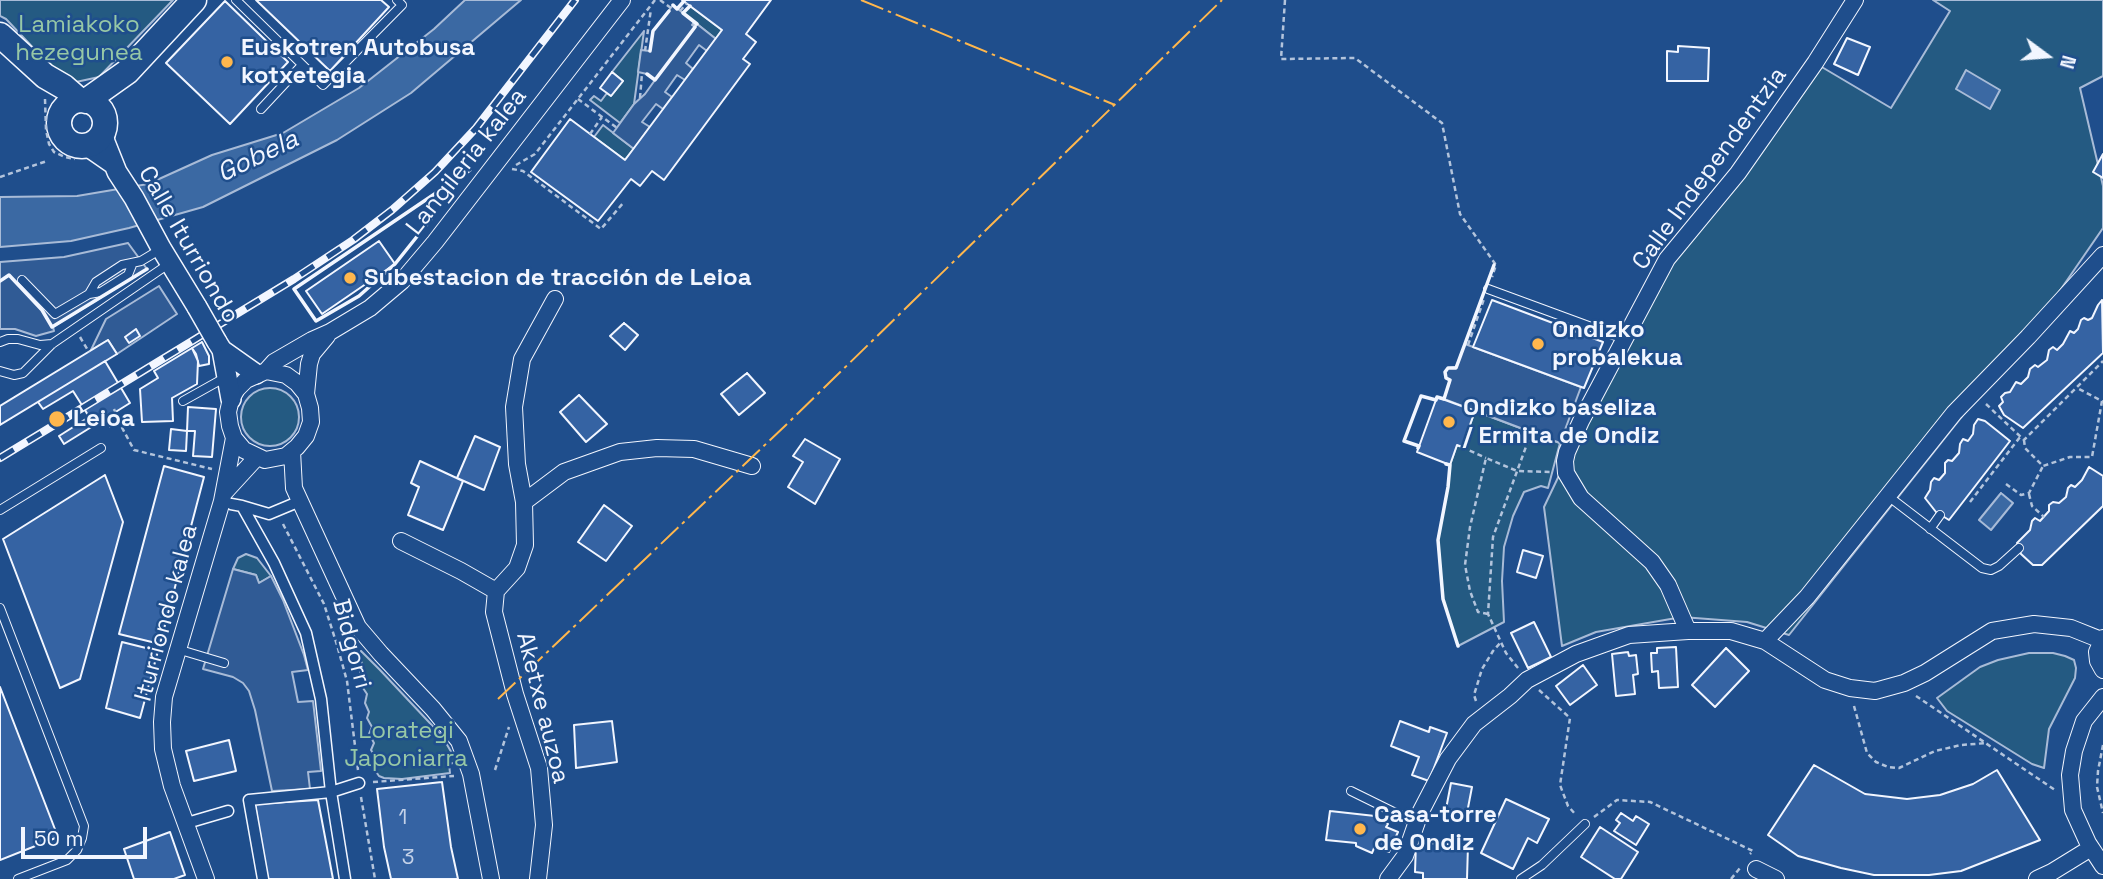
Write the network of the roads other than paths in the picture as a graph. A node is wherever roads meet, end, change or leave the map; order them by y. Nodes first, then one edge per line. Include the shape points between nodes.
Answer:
1 (194, 0) edge
2 (236, 0) edge
3 (397, 0) edge
4 (622, 0) edge
5 (1855, 0) edge
6 (0, 35) edge
7 (302, 65) junction
8 (127, 72) junction
9 (68, 108) junction
10 (261, 109) dead end
11 (90, 139) junction
12 (2103, 255) edge
13 (166, 256) junction
14 (22, 280) dead end
15 (1488, 289) road end
16 (555, 299) dead end
17 (330, 332) junction
18 (1624, 339) junction
19 (0, 342) edge
20 (52, 344) junction
21 (219, 346) junction
22 (0, 372) edge
23 (261, 372) junction
24 (226, 377) junction
25 (306, 394) junction
26 (231, 399) junction
27 (183, 401) dead end
28 (234, 438) junction
29 (101, 448) dead end
30 (292, 451) junction
31 (257, 457) junction
32 (752, 466) dead end
33 (293, 496) junction
34 (1888, 496) junction
35 (227, 498) junction
36 (524, 502) junction
37 (243, 506) junction
38 (0, 510) edge
39 (1940, 515) dead end
40 (1930, 529) junction
41 (401, 541) dead end
42 (2019, 548) dead end
43 (496, 591) junction
44 (0, 608) edge
45 (1688, 631) junction
46 (2102, 639) edge
47 (1765, 641) junction
48 (177, 649) junction
49 (224, 663) dead end
50 (2103, 670) edge
51 (2103, 697) edge
52 (359, 783) road end
53 (331, 792) junction
54 (1351, 792) dead end
55 (228, 811) dead end
56 (187, 823) junction
57 (1416, 823) junction
58 (1584, 824) road end
59 (2099, 857) edge
60 (1756, 869) dead end
61 (18, 879) edge
62 (206, 879) edge
63 (263, 879) edge
64 (345, 879) edge
65 (491, 879) edge
66 (538, 879) edge
67 (1388, 879) edge
68 (1521, 879) edge
69 (1776, 879) edge
70 (2037, 879) edge

1 - 8 main road
2 - 7 lane
3 - 7 lane via 402,5 323,85
4 - 17 street, Langileria kalea via 402,281 370,308
5 - 18 street, Calle Independentzia via 1738,173 1667,259
6 - 9 main road via 64,87
7 - 10 lane
8 - 9 main road
8 - 11 main road
9 - 11 main road via 59,126 65,139 71,144
9 - 11 main road via 99,108
11 - 13 street, Calle Iturriondo via 125,182
12 - 34 street via 1954,413
13 - 14 lane via 122,265 96,282 89,294 55,314
13 - 20 lane
13 - 21 street, Calle Iturriondo, bridge
15 - 18 lane
16 - 36 street via 522,359 514,407
17 - 23 street, Langileria kalea
17 - 25 street, Langileria kalea via 312,354
18 - 45 street, Calle Independentzia via 1565,461 1581,498 1652,562 1668,585
19 - 20 lane via 18,339
20 - 22 lane via 23,373
21 - 23 street, Calle Iturriondo
21 - 24 street, Calle Iturriondo
23 - 25 street via 286,375
23 - 26 street via 237,388
24 - 26 street, Calle Iturriondo
24 - 27 lane
25 - 30 street via 310,422 306,436
26 - 28 street via 228,412
28 - 31 street
28 - 35 street, Iturriondo kalea
29 - 38 lane
30 - 31 street via 274,460
30 - 33 street
31 - 35 street
32 - 36 street via 694,449 620,452 564,472
33 - 37 street via 269,514
33 - 65 street via 358,626 459,741 471,774
34 - 40 lane
34 - 47 street via 1807,597
35 - 37 street
35 - 48 street, Iturriondo kalea
36 - 43 street via 525,545 517,568
37 - 53 street via 306,633 321,699
39 - 40 lane
40 - 42 lane via 1991,570
41 - 43 street
43 - 66 street, Aketxe auzoa via 494,612 539,768 544,825
44 - 61 lane via 84,826 77,850 67,860
45 - 47 street via 1731,631
45 - 57 street via 1629,635 1576,654 1527,680 1474,723 1448,759
46 - 47 street via 2071,628 2034,624 1992,631 1925,673 1875,691 1825,680
46 - 50 street via 2097,652
48 - 49 lane
48 - 56 street, Iturriondo kalea via 164,697 163,749
51 - 59 street via 2084,721 2070,775 2073,810
52 - 53 street
53 - 63 street via 249,800
53 - 64 street
54 - 57 lane
55 - 56 street
56 - 62 street, Iturriondo kalea
57 - 67 street via 1405,856
58 - 68 lane
59 - 70 street
60 - 69 street

